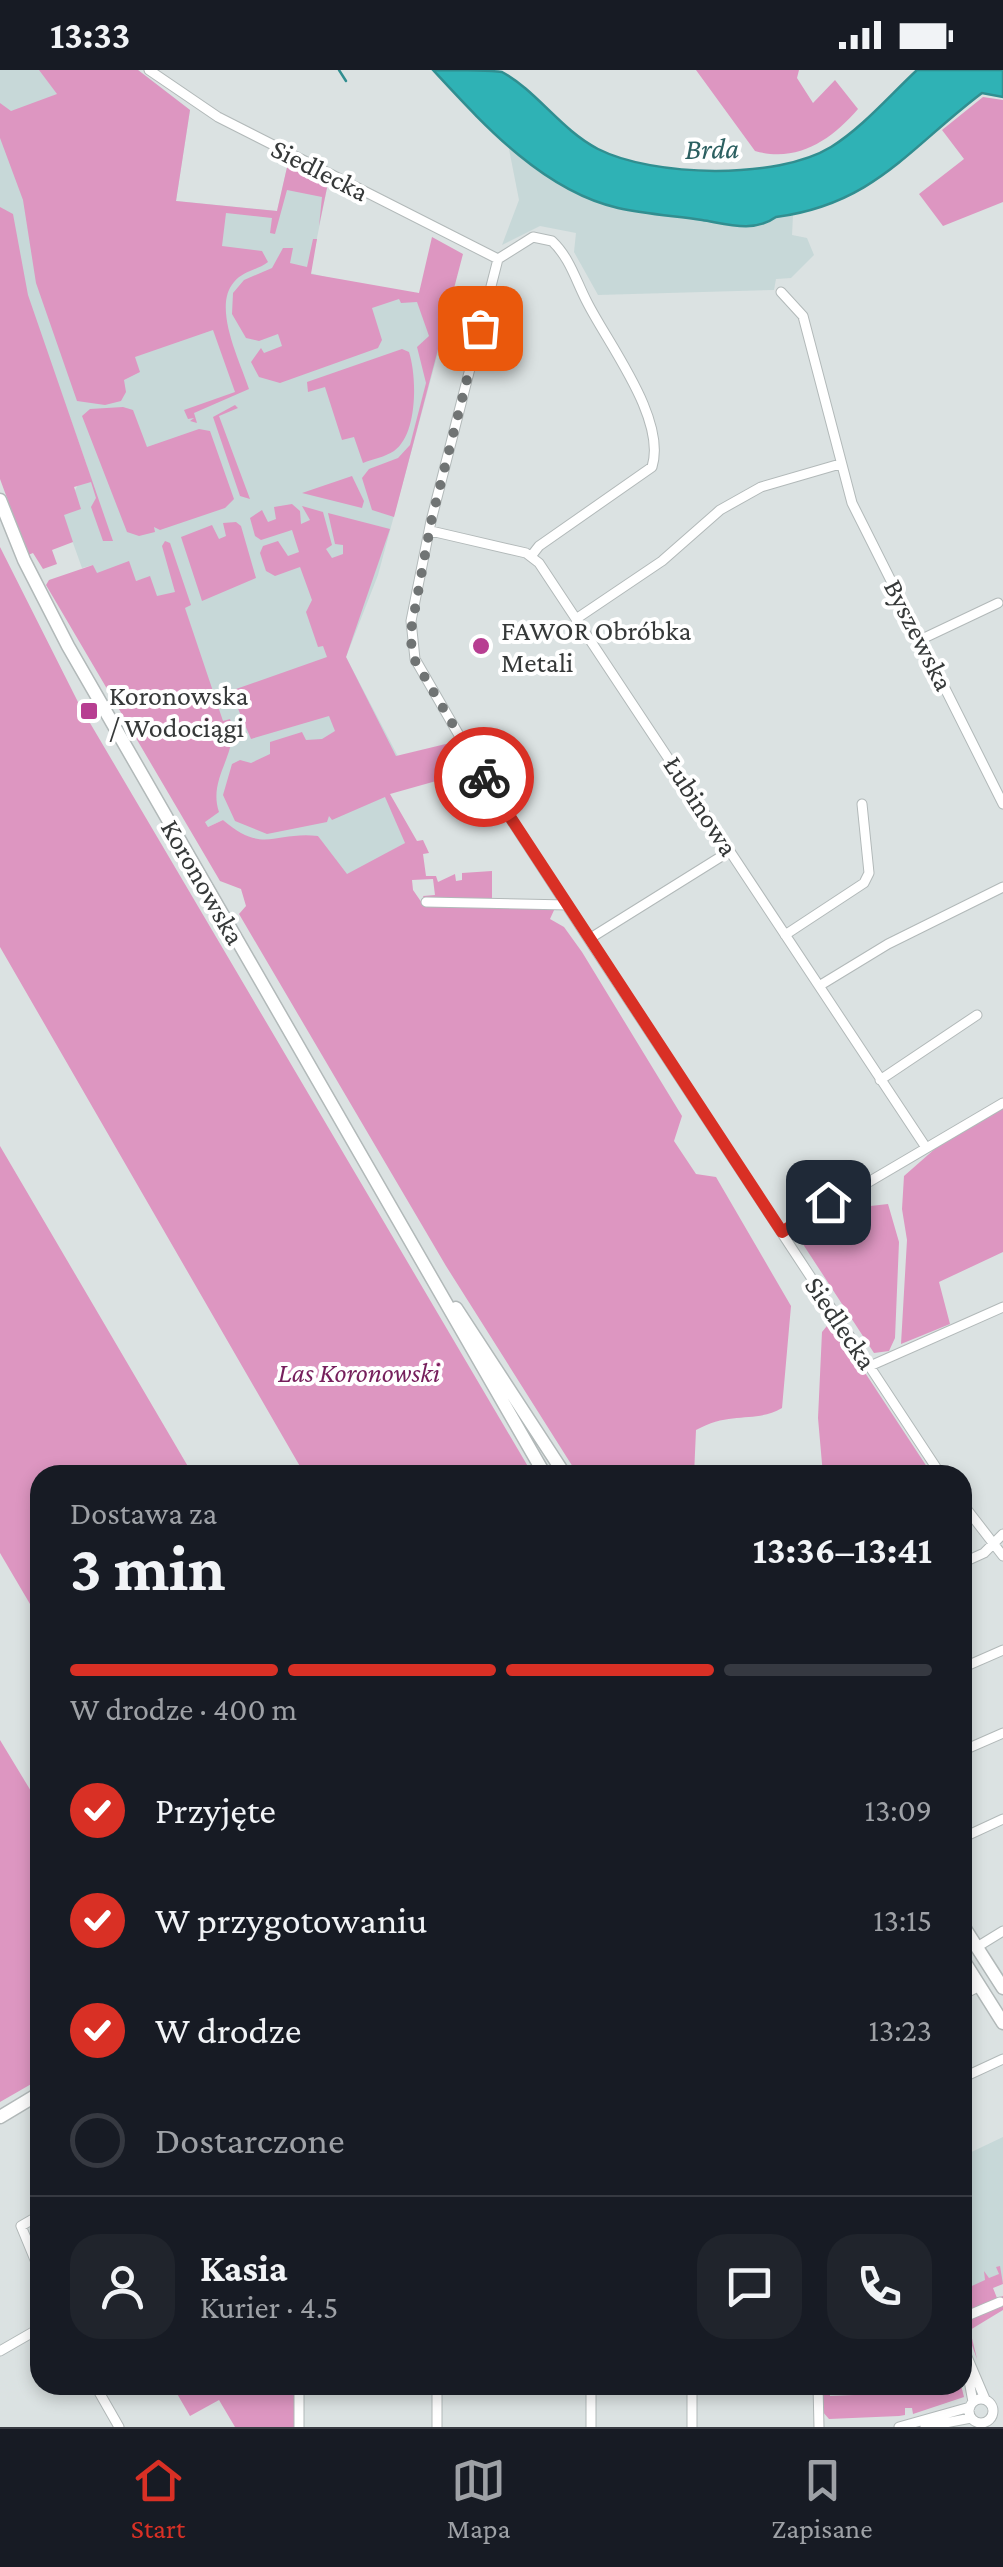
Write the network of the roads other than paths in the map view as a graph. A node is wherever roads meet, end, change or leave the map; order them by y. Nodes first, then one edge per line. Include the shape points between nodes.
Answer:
1 (149, 70) edge
2 (498, 258) junction
3 (781, 292) dead end
4 (840, 464) junction
5 (0, 500) edge
6 (431, 531) junction
7 (532, 555) junction
8 (998, 603) dead end
9 (576, 620) junction
10 (922, 639) junction
11 (862, 804) dead end
12 (1003, 804) edge
13 (730, 850) junction
14 (1003, 888) edge
15 (426, 902) dead end
16 (568, 905) junction
17 (785, 935) junction
18 (589, 939) junction
19 (819, 986) junction
20 (977, 1016) dead end
21 (880, 1080) junction
22 (1003, 1103) edge
23 (925, 1146) junction
24 (782, 1232) junction
25 (420, 1256) junction
26 (1003, 1307) edge
27 (870, 1366) junction
28 (539, 1465) edge
29 (557, 1465) edge
30 (935, 1465) edge
31 (972, 1516) edge
32 (1003, 1534) edge
33 (994, 1544) junction
34 (1003, 1556) edge
35 (972, 1557) edge
36 (1003, 1650) edge
37 (972, 1664) edge
38 (1003, 1733) edge
39 (972, 1747) edge
40 (1003, 1819) edge
41 (972, 1833) edge
42 (1003, 1931) edge
43 (972, 1939) edge
44 (977, 1947) junction
45 (972, 1974) edge
46 (980, 1986) junction
47 (1003, 1988) edge
48 (972, 1990) edge
49 (1003, 2023) edge
50 (1003, 2059) edge
51 (972, 2073) edge
52 (30, 2098) edge
53 (0, 2116) edge
54 (30, 2221) edge
55 (30, 2248) edge
56 (1000, 2302) dead end
57 (972, 2314) edge
58 (30, 2334) edge
59 (0, 2350) edge
60 (972, 2368) edge
61 (1002, 2394) edge
62 (100, 2395) edge
63 (300, 2395) edge
64 (437, 2395) edge
65 (590, 2395) edge
66 (692, 2395) edge
67 (818, 2395) edge
68 (985, 2399) junction
69 (1003, 2404) edge
70 (974, 2415) edge
71 (991, 2420) edge
72 (118, 2427) edge
73 (299, 2427) edge
74 (437, 2427) edge
75 (590, 2427) edge
76 (692, 2427) edge
77 (819, 2427) edge
78 (899, 2427) edge
79 (922, 2427) edge

1 - 2 street, Siedlecka via 218,118
2 - 6 street, Siedlecka
2 - 7 street via 533,236 562,253 646,416 654,452 652,467
3 - 4 street, Byszewska via 803,316
4 - 9 street via 762,487 720,510 662,561
4 - 10 street, Byszewska via 852,503
5 - 25 main road, Koronowska via 68,646
6 - 7 street
6 - 16 street, Siedlecka via 411,621 414,659
7 - 9 street, Łubinowa
8 - 10 street
9 - 13 street, Łubinowa
10 - 12 street, Byszewska
11 - 17 street via 869,874 864,883
13 - 17 street, Łubinowa
13 - 18 street
14 - 19 street
15 - 16 street
16 - 18 street, Siedlecka
17 - 19 street, Łubinowa
18 - 24 street, Siedlecka
19 - 21 street, Łubinowa
20 - 21 street
21 - 23 street, Łubinowa
22 - 23 street
23 - 24 street
24 - 27 street, Siedlecka
25 - 28 main road, Koronowska
25 - 29 main road, Koronowska
26 - 27 street
27 - 30 street, Siedlecka
31 - 33 street
32 - 33 street
33 - 34 street
33 - 35 street
36 - 37 street
38 - 39 street
40 - 41 street
42 - 44 street
43 - 44 main road
44 - 47 main road
45 - 46 main road
46 - 48 street
46 - 49 main road
50 - 51 street
52 - 53 main road
54 - 55 street via 21,2226
56 - 57 street
58 - 59 street
60 - 68 street
61 - 68 street
62 - 72 street
63 - 73 street
64 - 74 street
65 - 75 street
66 - 76 street
67 - 77 street
68 - 70 street
68 - 71 street
69 - 71 street
70 - 71 street
70 - 78 street
70 - 79 street

